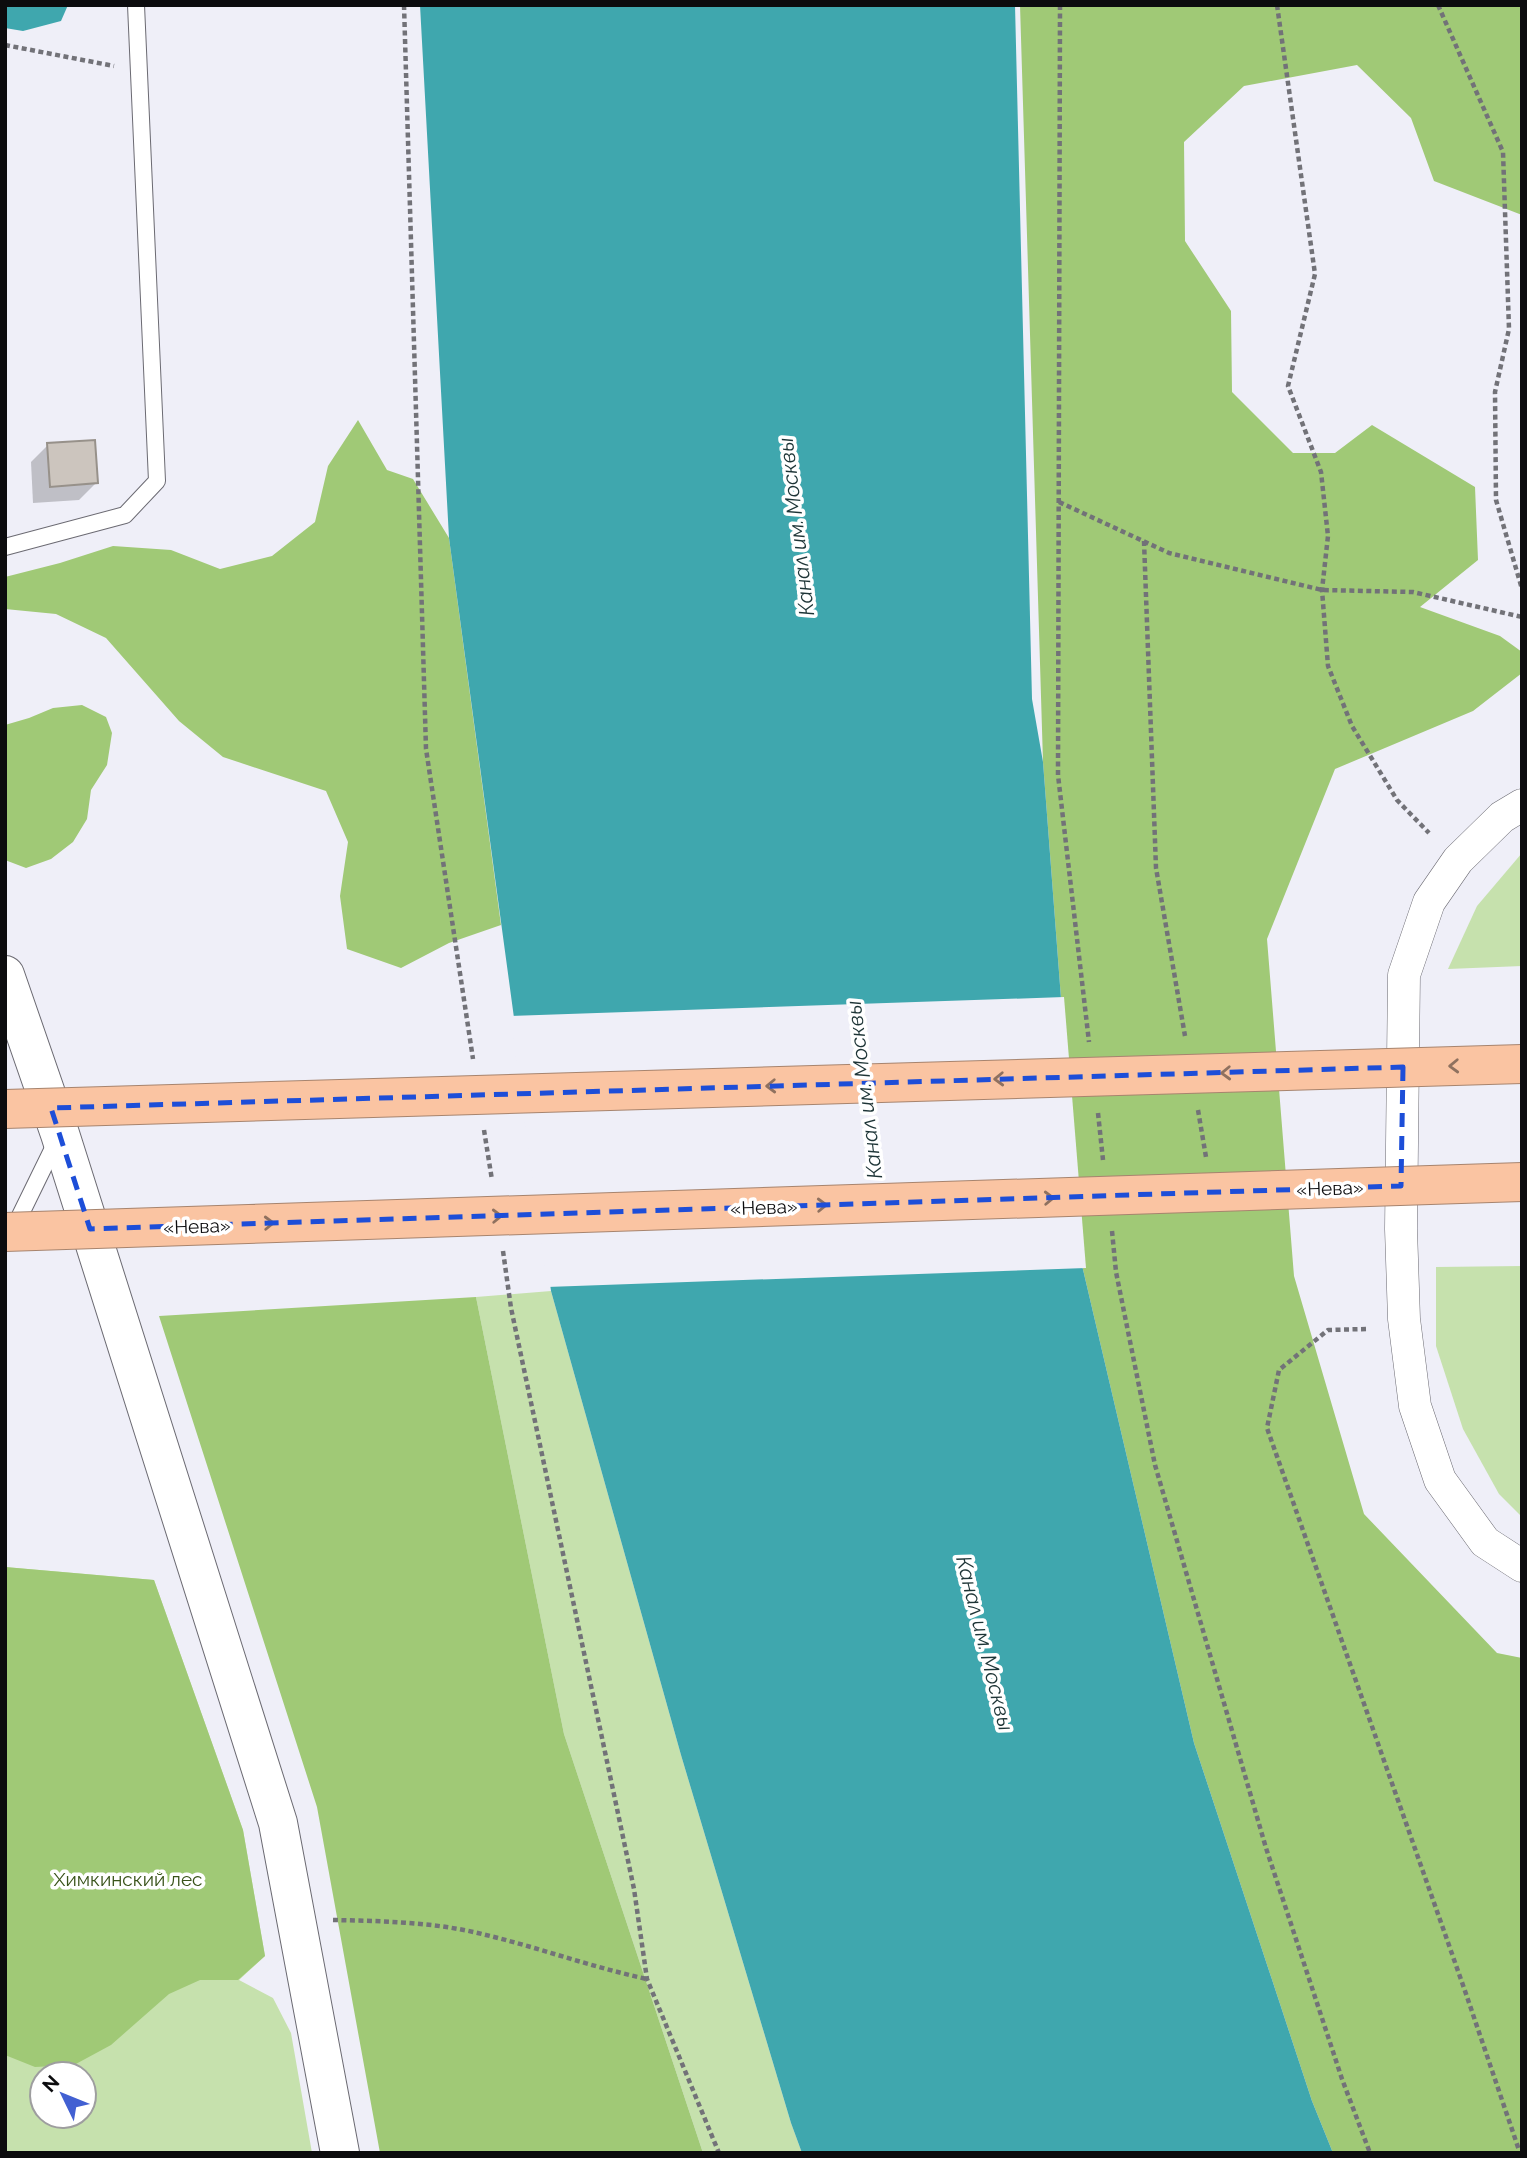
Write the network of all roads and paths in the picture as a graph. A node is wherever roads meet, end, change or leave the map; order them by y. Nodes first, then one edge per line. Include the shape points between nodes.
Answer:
1 (136, 5) edge
2 (1060, 5) edge
3 (1277, 5) edge
4 (1438, 5) edge
5 (5, 45) edge
6 (139, 71) junction
7 (1059, 502) junction
8 (1144, 541) junction
9 (5, 547) edge
10 (1522, 589) edge
11 (1322, 590) junction
12 (1522, 617) edge
13 (1522, 805) edge
14 (1429, 833) dead end
15 (1156, 868) dead end
16 (5, 975) edge
17 (1090, 1051) dead end
18 (1522, 1064) edge
19 (1097, 1106) dead end
20 (5, 1109) edge
21 (60, 1134) junction
22 (1103, 1161) dead end
23 (1522, 1182) edge
24 (1111, 1231) dead end
25 (5, 1232) edge
26 (5, 1245) edge
27 (1366, 1329) dead end
28 (1522, 1566) edge
29 (296, 1919) junction
30 (647, 1979) dead end
31 (340, 2153) edge
32 (1370, 2153) edge
33 (1520, 2153) edge

1 - 6 lane
2 - 7 path
3 - 11 path via 1315,274 1288,386 1321,472 1328,536
4 - 10 path via 1503,152 1509,329 1495,392 1496,500
5 - 6 path
6 - 9 lane via 157,481 125,515
7 - 8 path
7 - 17 path via 1058,775
8 - 11 path via 1169,553
8 - 15 path
11 - 12 path via 1413,592
11 - 14 path via 1328,666 1352,726 1398,800
13 - 28 street via 1502,817 1458,860 1429,902 1404,975 1401,1230 1404,1319 1415,1406 1440,1480 1485,1542
16 - 21 main road
18 -> 20 highway, bridge
19 - 22 path
21 - 26 lane
21 - 29 main road via 278,1823
25 -> 23 highway, «Нева», bridge
24 - 32 path via 1154,1465 1266,1848
27 - 33 path via 1328,1330 1279,1370 1267,1428
29 - 30 path via 394,1921 480,1933
29 - 31 main road

